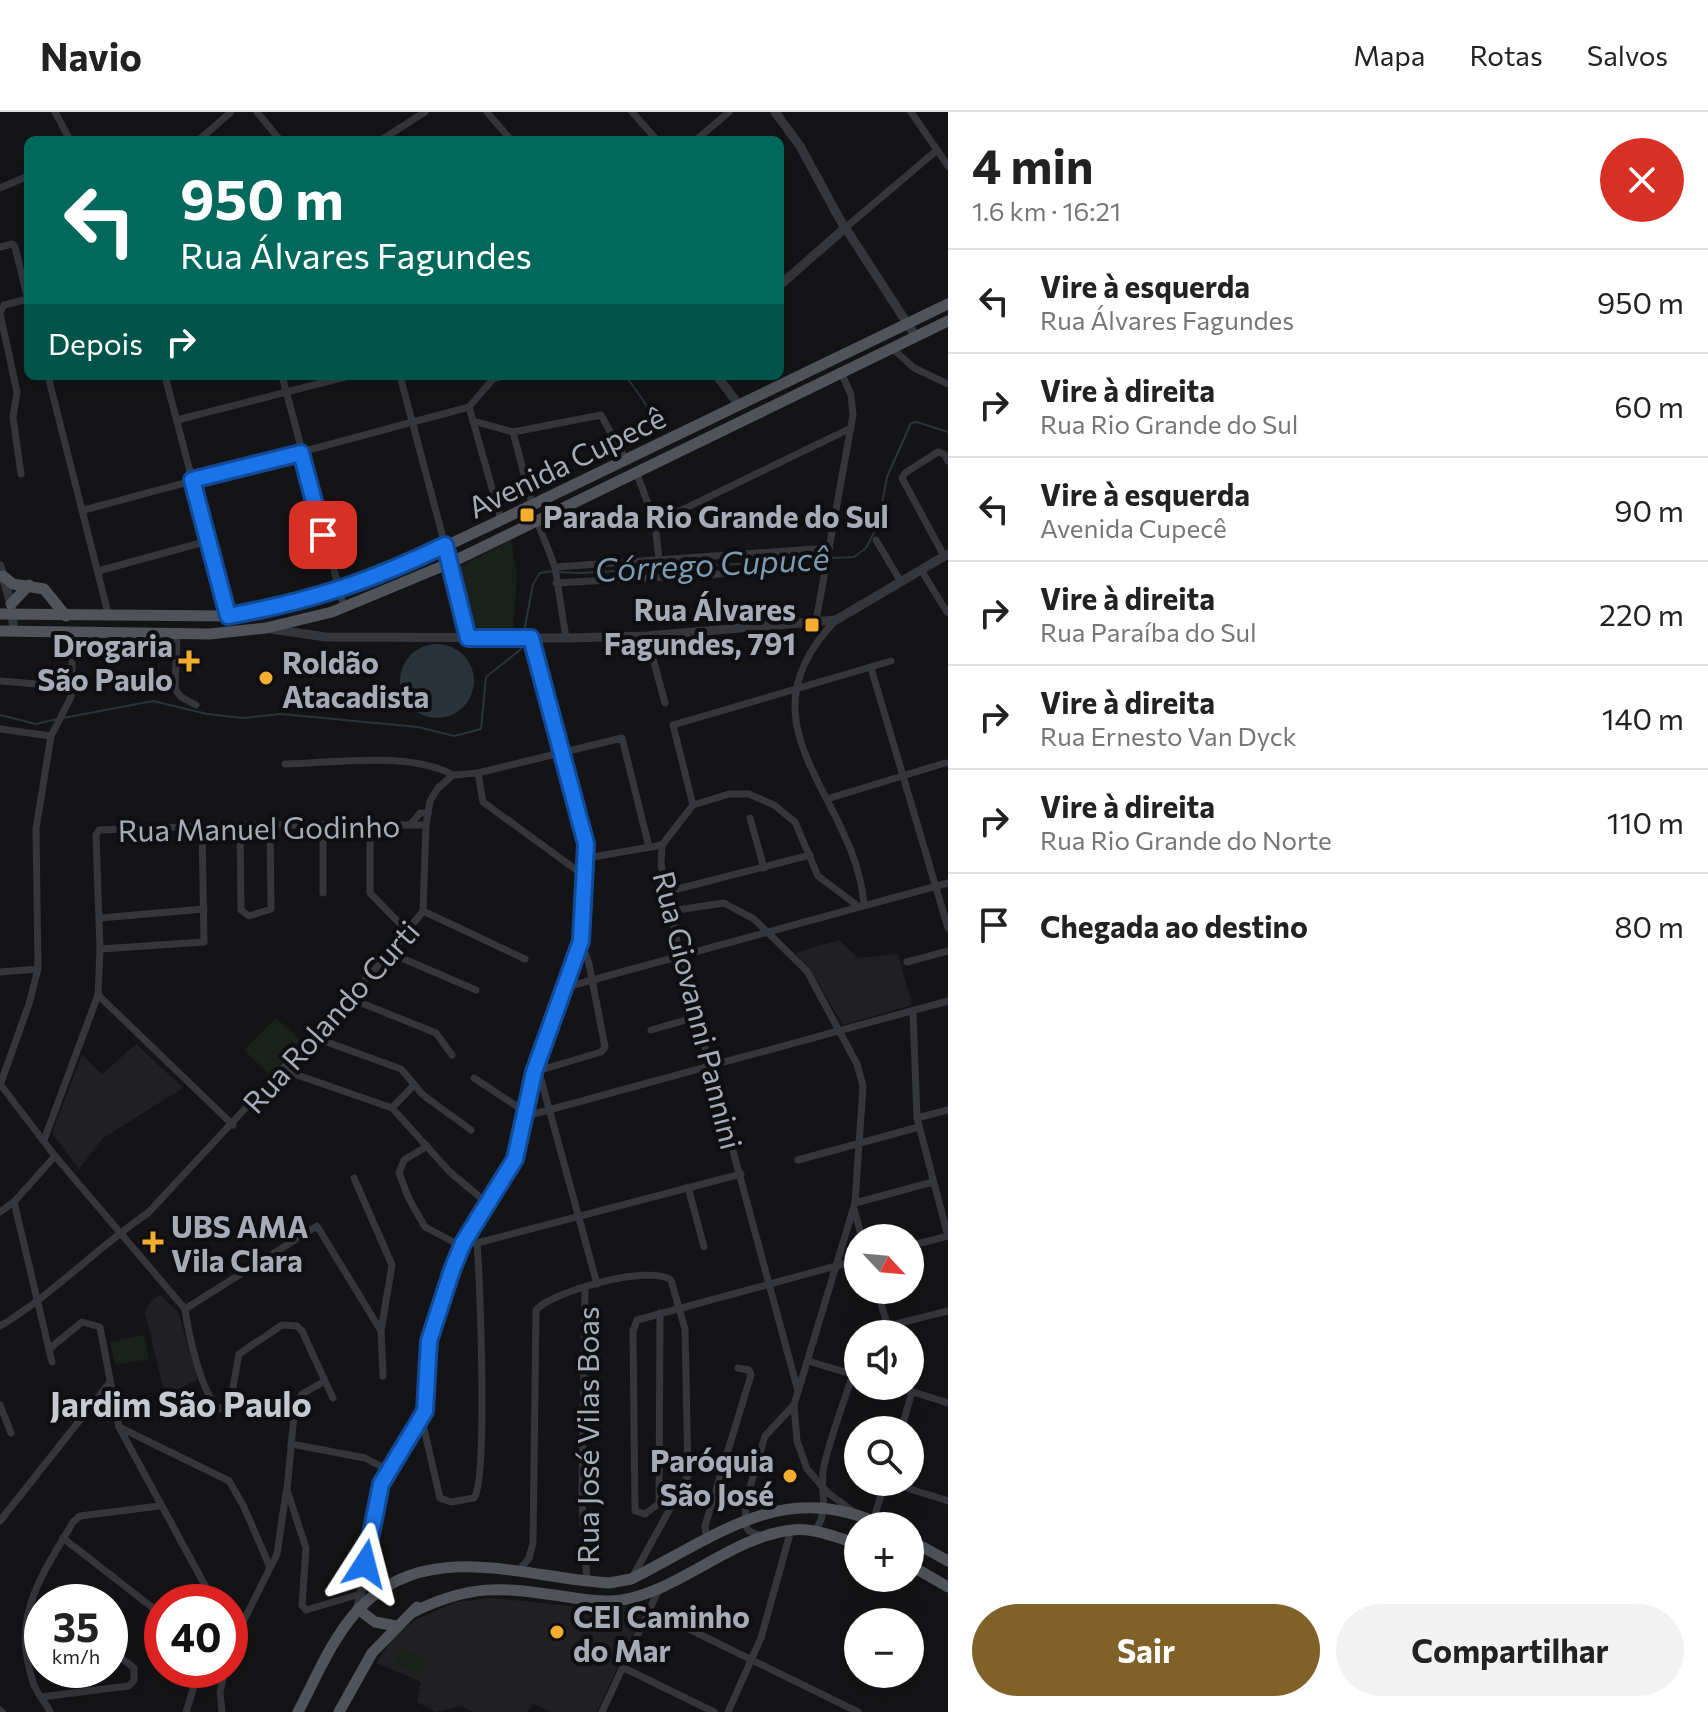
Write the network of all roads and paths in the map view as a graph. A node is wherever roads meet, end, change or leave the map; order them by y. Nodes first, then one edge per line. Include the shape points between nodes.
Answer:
1 (55, 112) edge
2 (231, 112) edge
3 (257, 112) edge
4 (425, 112) edge
5 (487, 112) edge
6 (632, 112) edge
7 (729, 112) edge
8 (775, 112) edge
9 (902, 112) edge
10 (911, 115) edge
11 (68, 136) edge
12 (204, 136) edge
13 (277, 136) edge
14 (387, 136) edge
15 (508, 136) edge
16 (653, 136) edge
17 (701, 136) edge
18 (936, 151) junction
19 (948, 166) edge
20 (24, 178) edge
21 (0, 188) edge
22 (845, 228) junction
23 (0, 247) edge
24 (784, 281) edge
25 (24, 285) edge
26 (24, 301) edge
27 (948, 304) edge
28 (2, 307) edge
29 (948, 321) edge
30 (908, 324) junction
31 (916, 337) junction
32 (893, 349) junction
33 (842, 374) junction
34 (49, 380) edge
35 (166, 380) edge
36 (283, 380) edge
37 (334, 380) edge
38 (401, 380) edge
39 (491, 380) edge
40 (720, 380) edge
41 (948, 384) edge
42 (287, 393) junction
43 (739, 405) junction
44 (469, 407) junction
45 (177, 420) junction
46 (473, 421) junction
47 (413, 424) junction
48 (851, 428) junction
49 (513, 432) junction
50 (301, 453) junction
51 (626, 460) junction
52 (948, 461) edge
53 (21, 474) dead end
54 (637, 474) junction
55 (192, 480) junction
56 (532, 504) junction
57 (84, 510) junction
58 (501, 520) junction
59 (537, 521) junction
60 (655, 523) junction
61 (876, 540) dead end
62 (208, 541) junction
63 (445, 545) junction
64 (830, 550) junction
65 (946, 555) edge
66 (659, 560) junction
67 (450, 563) junction
68 (827, 566) junction
69 (556, 568) junction
70 (921, 570) junction
71 (2, 571) edge
72 (98, 571) junction
73 (556, 582) junction
74 (901, 582) junction
75 (29, 585) junction
76 (339, 592) junction
77 (344, 607) junction
78 (8, 611) edge
79 (947, 612) edge
80 (66, 616) junction
81 (228, 616) junction
82 (109, 617) junction
83 (836, 620) junction
84 (816, 621) junction
85 (266, 628) junction
86 (0, 631) edge
87 (14, 631) junction
88 (73, 633) junction
89 (177, 635) junction
90 (647, 636) junction
91 (468, 638) junction
92 (531, 638) junction
93 (566, 638) junction
94 (891, 661) dead end
95 (871, 668) junction
96 (0, 681) edge
97 (73, 687) junction
98 (793, 691) junction
99 (665, 703) dead end
100 (196, 705) dead end
101 (0, 729) edge
102 (51, 736) junction
103 (563, 751) junction
104 (945, 763) dead end
105 (285, 764) dead end
106 (478, 773) junction
107 (453, 775) junction
108 (900, 776) junction
109 (827, 799) junction
110 (693, 805) junction
111 (428, 813) junction
112 (750, 818) dead end
113 (370, 824) junction
114 (240, 825) junction
115 (270, 825) junction
116 (323, 825) junction
117 (410, 825) junction
118 (426, 825) junction
119 (202, 826) junction
120 (662, 845) junction
121 (649, 847) junction
122 (810, 855) junction
123 (587, 858) junction
124 (764, 868) junction
125 (586, 878) junction
126 (948, 883) edge
127 (936, 887) junction
128 (666, 892) junction
129 (323, 893) dead end
130 (861, 905) junction
131 (204, 909) junction
132 (423, 911) junction
133 (670, 911) junction
134 (100, 918) junction
135 (948, 928) edge
136 (407, 931) junction
137 (766, 932) junction
138 (581, 941) junction
139 (100, 949) junction
140 (948, 951) edge
141 (390, 953) junction
142 (680, 955) junction
143 (525, 959) dead end
144 (907, 962) dead end
145 (38, 969) junction
146 (0, 972) edge
147 (591, 978) junction
148 (563, 988) junction
149 (476, 990) dead end
150 (98, 995) junction
151 (349, 998) junction
152 (948, 1001) edge
153 (913, 1011) junction
154 (697, 1017) junction
155 (651, 1030) dead end
156 (842, 1031) junction
157 (313, 1037) junction
158 (452, 1055) dead end
159 (710, 1065) junction
160 (283, 1070) junction
161 (536, 1072) junction
162 (474, 1078) dead end
163 (411, 1079) junction
164 (0, 1084) edge
165 (391, 1107) junction
166 (549, 1108) junction
167 (948, 1110) edge
168 (524, 1114) junction
169 (918, 1123) junction
170 (233, 1125) junction
171 (471, 1130) dead end
172 (44, 1140) junction
173 (861, 1142) junction
174 (427, 1146) junction
175 (55, 1156) junction
176 (798, 1160) dead end
177 (741, 1174) junction
178 (354, 1178) dead end
179 (933, 1182) junction
180 (688, 1187) junction
181 (14, 1202) junction
182 (488, 1204) junction
183 (855, 1206) junction
184 (0, 1212) edge
185 (578, 1216) junction
186 (859, 1224) edge
187 (120, 1232) junction
188 (948, 1236) edge
189 (924, 1242) edge
190 (477, 1243) junction
191 (462, 1245) junction
192 (704, 1247) dead end
193 (844, 1264) edge
194 (837, 1266) junction
195 (597, 1284) junction
196 (772, 1284) junction
197 (585, 1288) junction
198 (37, 1304) junction
199 (680, 1308) junction
200 (185, 1309) junction
201 (948, 1311) edge
202 (660, 1313) junction
203 (920, 1320) edge
204 (0, 1326) edge
205 (381, 1331) junction
206 (49, 1349) junction
207 (808, 1361) junction
208 (52, 1362) dead end
209 (738, 1368) dead end
210 (844, 1372) edge
211 (383, 1376) dead end
212 (325, 1381) junction
213 (110, 1382) junction
214 (798, 1391) junction
215 (924, 1396) edge
216 (333, 1398) dead end
217 (846, 1400) edge
218 (948, 1403) edge
219 (794, 1405) junction
220 (0, 1406) edge
221 (422, 1420) junction
222 (119, 1427) junction
223 (11, 1433) dead end
224 (291, 1444) junction
225 (388, 1470) junction
226 (685, 1484) junction
227 (822, 1487) junction
228 (287, 1490) junction
229 (924, 1494) edge
230 (948, 1501) edge
231 (659, 1503) junction
232 (159, 1506) junction
233 (825, 1507) junction
234 (860, 1512) edge
235 (844, 1513) edge
236 (0, 1521) edge
237 (744, 1522) junction
238 (791, 1530) junction
239 (814, 1532) junction
240 (764, 1537) junction
241 (63, 1538) junction
242 (844, 1540) edge
243 (707, 1541) junction
244 (924, 1548) edge
245 (948, 1561) edge
246 (464, 1565) junction
247 (270, 1567) junction
248 (364, 1572) junction
249 (518, 1572) junction
250 (924, 1573) edge
251 (631, 1579) junction
252 (587, 1581) junction
253 (38, 1584) edge
254 (204, 1584) edge
255 (390, 1585) junction
256 (948, 1587) edge
257 (360, 1594) junction
258 (651, 1596) junction
259 (144, 1601) edge
260 (358, 1609) junction
261 (652, 1611) junction
262 (248, 1612) edge
263 (413, 1612) junction
264 (396, 1626) junction
265 (753, 1659) junction
266 (128, 1663) edge
267 (624, 1668) junction
268 (128, 1686) edge
269 (36, 1688) edge
270 (113, 1688) edge
271 (193, 1688) edge
272 (221, 1688) edge
273 (41, 1697) junction
274 (50, 1712) edge
275 (186, 1712) edge
276 (222, 1712) edge
277 (298, 1712) edge
278 (339, 1712) edge
279 (602, 1712) edge
280 (714, 1712) edge
281 (728, 1712) edge
282 (858, 1712) edge

1 - 11 street
2 - 12 street
3 - 13 street
4 - 14 street
5 - 15 street
6 - 16 street
7 - 17 street
8 - 22 street
9 - 10 street
10 - 18 street
18 - 19 street
18 - 22 street
20 - 21 street
22 - 24 street
22 - 30 street
23 - 25 street via 13,245
26 - 28 street
27 - 30 main road, Avenida Cupecê
28 - 53 street via 17,392 13,417
29 - 31 main road, Avenida Cupecê
30 - 31 street
30 - 43 main road, Avenida Cupecê
31 - 32 main road, Avenida Cupecê
32 - 33 main road, Avenida Cupecê
32 - 41 street via 914,368
33 - 48 street via 851,395
33 - 54 main road, Avenida Cupecê
34 - 57 street
35 - 45 street
36 - 42 street
37 - 42 street
38 - 47 street
39 - 44 street
40 - 43 street
42 - 45 street
42 - 50 street
43 - 51 main road, Avenida Cupecê
44 - 46 street
44 - 47 street
45 - 55 street
46 - 49 street
46 - 58 street
47 - 50 street
47 - 63 street
48 - 60 street
48 - 64 street
49 - 51 street via 601,415
49 - 56 street
50 - 55 street
50 - 76 street
51 - 56 main road, Avenida Cupecê
52 - 65 street via 940,452 934,454 902,478
54 - 59 main road, Avenida Cupecê
54 - 60 street
55 - 57 street
55 - 62 street
56 - 58 main road, Avenida Cupecê
57 - 72 street
58 - 63 main road, Avenida Cupecê
59 - 67 main road, Avenida Cupecê
59 - 69 street
60 - 66 street
61 - 74 street
62 - 72 street
62 - 81 street
63 - 67 street
63 - 76 main road, Avenida Cupecê
64 - 66 street
64 - 68 street
65 - 70 street
66 - 69 street
67 - 77 main road, Avenida Cupecê
67 - 91 street
68 - 73 street
68 - 84 street
69 - 73 street
70 - 74 street
70 - 79 street
71 - 75 main road via 13,584
71 - 78 street
72 - 82 street
73 - 93 street
74 - 83 street
75 - 78 main road
75 - 80 main road via 49,593
76 - 77 street
76 - 81 main road, Avenida Cupecê
77 - 85 main road, Avenida Cupecê
78 - 80 main road, Avenida Cupecê
78 - 87 street
80 - 82 main road, Avenida Cupecê
81 - 82 main road, Avenida Cupecê
83 - 84 street
83 - 98 street via 803,665
84 - 90 street
85 - 89 main road, Avenida Cupecê
85 - 91 street via 326,637
86 - 87 main road, Avenida Cupecê
87 - 88 main road, Avenida Cupecê
88 - 89 main road, Avenida Cupecê
88 - 97 street
89 - 100 street via 176,693
90 - 93 street
90 - 99 street
91 - 92 street
92 - 93 street
92 - 103 street
94 - 95 street
95 - 98 street
95 - 108 street
96 - 97 street
97 - 102 street via 69,706
98 - 109 street via 804,753
98 - 110 street via 673,725
101 - 102 street
102 - 145 street via 36,829
103 - 106 street
103 - 121 street via 622,738
103 - 123 street
104 - 108 street
105 - 107 street via 405,762 433,765
106 - 107 street
106 - 125 street via 483,802
107 - 111 street, Rua Rolando Curti via 438,788
108 - 109 street
108 - 127 street
109 - 130 street via 852,848
110 - 120 street, Rua Giovanni Pannini
110 - 122 street via 739,793 761,799 795,822
111 - 117 street via 420,813
111 - 118 street, Rua Rolando Curti
112 - 124 street
113 - 116 street, Rua Manuel Godinho
113 - 117 street, Rua Manuel Godinho
113 - 136 street via 370,893
114 - 115 street, Rua Manuel Godinho
114 - 115 street via 241,910 249,916 271,909
114 - 119 street, Rua Manuel Godinho
115 - 116 street, Rua Manuel Godinho
116 - 129 street
117 - 118 street, Rua Manuel Godinho
118 - 132 street, Rua Rolando Curti
119 - 131 street
119 - 134 street, Rua Manuel Godinho via 101,828 96,835
120 - 121 street
120 - 128 street, Rua Giovanni Pannini
121 - 123 street
122 - 124 street
122 - 130 street via 823,882
123 - 125 street
124 - 128 street
125 - 138 street
126 - 127 street
127 - 130 street
127 - 135 street
128 - 133 street, Rua Giovanni Pannini
130 - 137 street
131 - 134 street
131 - 139 street via 202,943
132 - 136 street, Rua Rolando Curti
132 - 143 street
133 - 137 street via 724,903 743,911
133 - 142 street, Rua Giovanni Pannini
134 - 139 street
136 - 141 street, Rua Rolando Curti
137 - 142 street
137 - 156 street via 807,971
138 - 147 street
138 - 148 street
139 - 150 street
140 - 144 street
141 - 149 street
141 - 151 street, Rua Rolando Curti
142 - 147 street
142 - 154 street, Rua Giovanni Pannini
145 - 146 street
145 - 164 street
147 - 148 street
147 - 161 street via 605,1044 601,1052
148 - 161 street
150 - 170 street
150 - 172 street
151 - 157 street, Rua Rolando Curti
151 - 158 street via 428,1029
152 - 153 street
153 - 156 street
153 - 169 street
154 - 155 street
154 - 159 street, Rua Giovanni Pannini
156 - 159 street
156 - 173 street via 863,1086
157 - 160 street, Rua Rolando Curti
157 - 163 street
159 - 166 street
159 - 177 street, Rua Giovanni Pannini
160 - 165 street
160 - 170 street, Rua Rolando Curti
161 - 166 street
161 - 168 street
162 - 168 street
163 - 165 street
163 - 171 street
164 - 172 street
165 - 174 street
166 - 168 street
166 - 185 street
167 - 169 street
168 - 182 street via 515,1159
169 - 173 street
169 - 179 street
170 - 187 street, Rua Rolando Curti via 148,1213
172 - 175 street
173 - 176 street
173 - 183 street
174 - 182 street
174 - 191 street via 404,1160 399,1173 425,1227
175 - 181 street
175 - 187 street
177 - 180 street
177 - 196 street, Rua Giovanni Pannini
178 - 205 street via 392,1265
179 - 183 street
179 - 188 street
180 - 185 street
180 - 192 street
181 - 184 street
181 - 198 street
182 - 191 street
183 - 186 street
183 - 194 street
185 - 190 street
185 - 195 street
187 - 198 street, Rua Rolando Curti
187 - 200 street
188 - 189 street
190 - 191 street
190 - 221 street via 481,1427 474,1498 440,1498
191 - 221 street via 429,1341 428,1400
193 - 194 street
194 - 196 street
194 - 207 street
195 - 197 street
195 - 199 street via 665,1275
196 - 199 street
196 - 214 street, Rua Giovanni Pannini
197 - 249 street via 546,1303 536,1313 533,1543
197 - 252 street, Rua José Vilas Boas via 582,1502
198 - 204 street, Rua Rolando Curti
198 - 206 street
199 - 202 street
199 - 226 street via 686,1353
200 - 205 street via 317,1226
200 - 212 street via 191,1341 217,1408 224,1409 231,1400 237,1357 287,1324 302,1331
201 - 203 street
202 - 231 street
202 - 231 street via 637,1320 633,1331 635,1511 643,1515
205 - 211 street
206 - 208 street
206 - 213 street via 77,1325 96,1324 103,1332
207 - 210 street
207 - 214 street
209 - 243 street via 751,1375 705,1526
212 - 216 street
212 - 224 street via 297,1400
213 - 222 street
213 - 236 street
214 - 219 street
215 - 218 street
217 - 227 street
219 - 227 street via 800,1454
219 - 237 street via 765,1436
220 - 223 street
221 - 225 street
222 - 232 street
222 - 247 street via 229,1481
224 - 225 street via 365,1458
224 - 228 street
225 - 248 street via 374,1509
226 - 231 street
226 - 251 street
227 - 233 street
227 - 234 street
228 - 247 street via 280,1544
228 - 257 street via 304,1536 304,1608 320,1609
229 - 230 street
232 - 241 street via 85,1514
232 - 254 street
233 - 235 main road
233 - 237 main road via 791,1506
233 - 239 street
237 - 240 street via 749,1531
237 - 243 main road
238 - 239 main road
238 - 240 main road
238 - 265 street
239 - 242 main road
240 - 258 main road via 661,1586
241 - 253 street
241 - 259 street
243 - 251 main road
244 - 245 main road
246 - 249 main road
246 - 255 main road via 434,1567
246 - 263 main road via 465,1584
247 - 262 street
248 - 255 street via 372,1585
248 - 257 street
249 - 252 main road
250 - 256 main road
251 - 252 main road
255 - 260 main road
257 - 260 street
258 - 261 street
258 - 263 main road via 606,1601 479,1589 447,1595
260 - 264 main road via 375,1622
260 - 277 main road
261 - 265 street
261 - 267 street
263 - 264 main road
264 - 278 main road via 363,1666
265 - 281 street
265 - 282 street
266 - 268 street via 134,1668 134,1680
267 - 279 street
267 - 280 street
269 - 273 street
270 - 273 street
271 - 275 street
272 - 276 street
273 - 274 street

